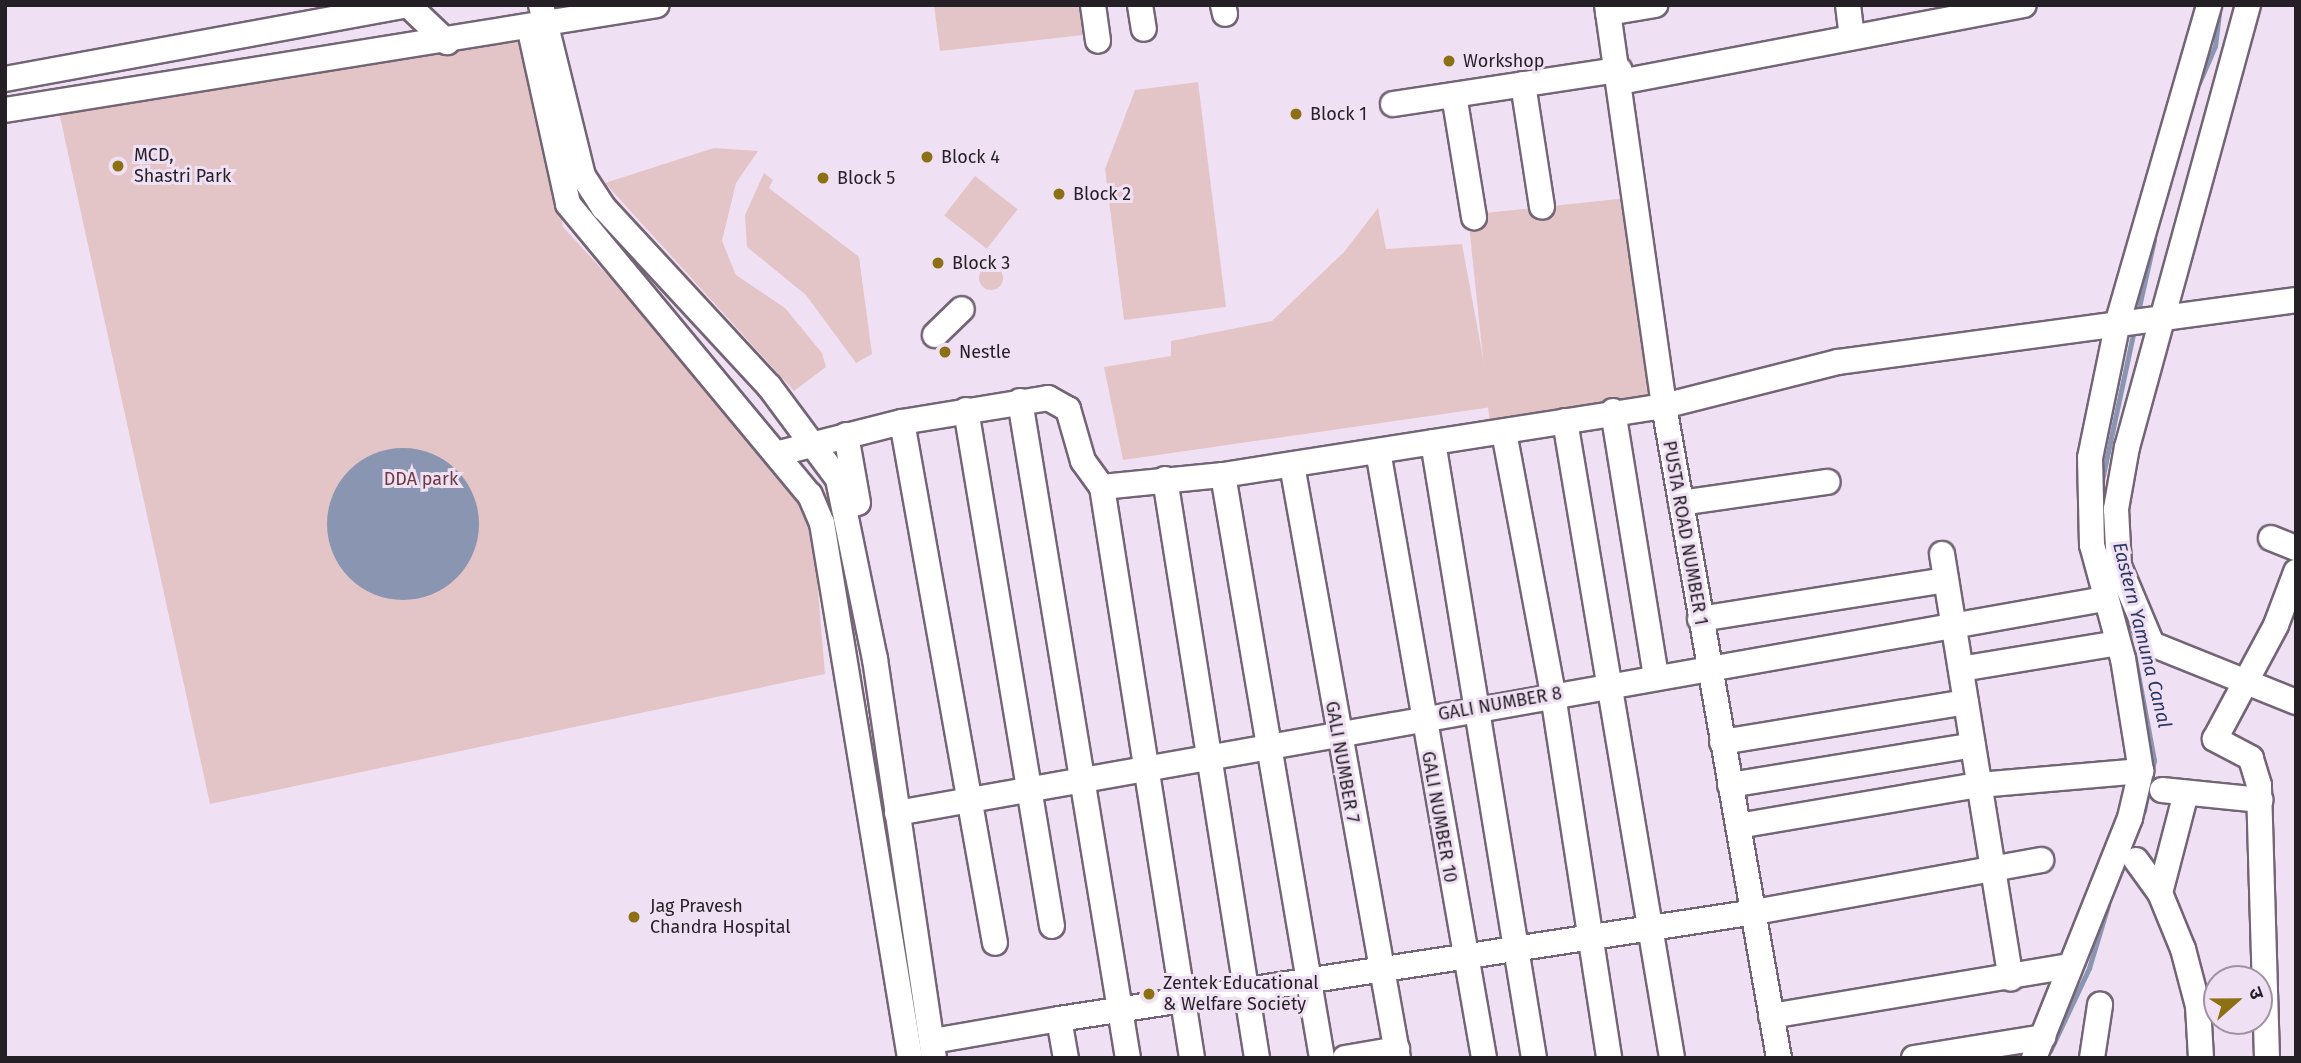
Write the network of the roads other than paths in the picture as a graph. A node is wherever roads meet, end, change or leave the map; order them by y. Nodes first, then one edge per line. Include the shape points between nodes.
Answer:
1 (1093, 5) edge
2 (1655, 5) edge
3 (1848, 5) edge
4 (2024, 5) edge
5 (2209, 5) edge
6 (2248, 5) edge
7 (640, 7) edge
8 (1608, 9) edge
9 (1979, 9) edge
10 (545, 15) edge
11 (1917, 15) edge
12 (1852, 37) junction
13 (1098, 41) dead end
14 (447, 42) junction
15 (1620, 76) junction
16 (5, 79) edge
17 (1523, 84) junction
18 (1454, 95) junction
19 (1393, 104) dead end
20 (5, 110) edge
21 (1542, 207) dead end
22 (1474, 217) dead end
23 (2296, 300) edge
24 (962, 309) dead end
25 (2156, 316) junction
26 (2122, 321) junction
27 (935, 335) dead end
28 (1020, 401) junction
29 (1664, 406) junction
30 (966, 410) junction
31 (1613, 411) junction
32 (1565, 421) junction
33 (902, 422) junction
34 (1504, 432) junction
35 (846, 435) junction
36 (811, 442) junction
37 (1433, 442) junction
38 (1378, 451) junction
39 (776, 454) junction
40 (1292, 465) junction
41 (1223, 475) junction
42 (1165, 479) junction
43 (1827, 482) dead end
44 (1102, 487) junction
45 (1681, 503) junction
46 (2271, 538) dead end
47 (2296, 548) edge
48 (1942, 554) dead end
49 (2296, 572) edge
50 (1946, 580) junction
51 (2104, 599) junction
52 (1700, 619) junction
53 (1953, 623) junction
54 (2118, 643) junction
55 (1708, 667) junction
56 (1961, 669) junction
57 (1656, 677) junction
58 (2248, 682) junction
59 (1608, 684) junction
60 (1553, 695) junction
61 (1966, 702) junction
62 (2296, 702) edge
63 (1477, 707) junction
64 (1421, 718) junction
65 (1337, 732) junction
66 (1722, 742) junction
67 (1269, 745) junction
68 (1973, 745) junction
69 (1208, 755) junction
70 (1147, 765) junction
71 (2141, 771) junction
72 (1081, 776) junction
73 (1730, 785) junction
74 (1979, 785) junction
75 (1028, 787) junction
76 (965, 799) junction
77 (2260, 800) junction
78 (904, 811) junction
79 (1738, 827) junction
80 (2041, 860) dead end
81 (2136, 860) dead end
82 (1992, 869) junction
83 (2160, 893) junction
84 (1755, 912) junction
85 (1052, 926) dead end
86 (1651, 929) junction
87 (1591, 938) junction
88 (995, 943) dead end
89 (1516, 948) junction
90 (1465, 956) junction
91 (2069, 967) junction
92 (1378, 969) junction
93 (2011, 978) junction
94 (1309, 983) junction
95 (1247, 993) junction
96 (1183, 1002) junction
97 (2100, 1005) dead end
98 (1120, 1013) junction
99 (1771, 1016) junction
100 (1059, 1019) junction
101 (939, 1046) edge
102 (2039, 1048) edge
103 (1397, 1053) edge
104 (910, 1058) edge
105 (1066, 1058) edge
106 (1128, 1058) edge
107 (1192, 1058) edge
108 (1257, 1058) edge
109 (1322, 1058) edge
110 (1345, 1058) edge
111 (1484, 1058) edge
112 (1534, 1058) edge
113 (1609, 1058) edge
114 (1672, 1058) edge
115 (1779, 1058) edge
116 (1914, 1058) edge
117 (2092, 1058) edge
118 (2200, 1058) edge
119 (2267, 1058) edge

1 - 13 street
2 - 8 street
3 - 12 street
4 - 9 street
5 - 26 street
6 - 25 street
7 - 10 street
8 - 15 street, PUSTA ROAD NUMBER 1
9 - 11 street
10 - 14 street
10 - 36 street via 583,176 604,208 723,334
10 - 39 street via 568,204
11 - 12 street
12 - 15 street
14 - 16 street via 408,5
14 - 20 street
15 - 17 street
15 - 29 street, PUSTA ROAD NUMBER 1
17 - 18 street
17 - 21 street
18 - 19 street
18 - 22 street
23 - 25 street
24 - 27 street
25 - 26 street
25 - 58 street via 2116,509 2119,566 2152,644
26 - 29 street via 1838,362
26 - 51 street via 2090,458 2092,545
28 - 30 street
28 - 44 street via 1060,401 1074,421 1083,461
28 - 72 street
29 - 31 street
29 - 45 street, PUSTA ROAD NUMBER 1
30 - 33 street
30 - 75 street
31 - 32 street
31 - 57 street
32 - 34 street
32 - 59 street
33 - 35 street
33 - 76 street
34 - 37 street
34 - 60 street
35 - 36 street
35 - 78 street
36 - 39 street
36 - 78 street via 838,479 852,526
37 - 38 street
37 - 63 street
38 - 40 street
38 - 64 street, GALI NUMBER 10
39 - 104 street via 810,495 830,555
40 - 41 street
40 - 65 street, GALI NUMBER 7
41 - 42 street
41 - 67 street
42 - 44 street
42 - 69 street
43 - 45 street
44 - 70 street
45 - 52 street, PUSTA ROAD NUMBER 1
46 - 47 street
48 - 50 street
49 - 58 street
50 - 52 street
50 - 53 street
51 - 53 street, GALI NUMBER 8
51 - 54 street
52 - 55 street, PUSTA ROAD NUMBER 1
53 - 55 street, GALI NUMBER 8
53 - 56 street
54 - 56 street
54 - 71 street
55 - 57 street, GALI NUMBER 8
55 - 66 street, PUSTA ROAD NUMBER 1
56 - 61 street
57 - 59 street, GALI NUMBER 8
58 - 62 street
58 - 77 street via 2215,740 2251,758
59 - 60 street, GALI NUMBER 8
59 - 86 street
60 - 63 street, GALI NUMBER 8
60 - 87 street
61 - 66 street
61 - 68 street
63 - 64 street, GALI NUMBER 8
63 - 89 street
64 - 65 street, GALI NUMBER 8
64 - 90 street, GALI NUMBER 10
65 - 67 street, GALI NUMBER 8
65 - 92 street, GALI NUMBER 7
66 - 73 street, PUSTA ROAD NUMBER 1
67 - 69 street, GALI NUMBER 8
67 - 94 street
68 - 73 street
68 - 74 street
69 - 70 street, GALI NUMBER 8
69 - 95 street
70 - 72 street, GALI NUMBER 8
70 - 96 street
71 - 74 street
71 - 91 street via 2130,818
72 - 75 street, GALI NUMBER 8
72 - 98 street
73 - 79 street, PUSTA ROAD NUMBER 1
74 - 79 street
74 - 82 street
75 - 76 street, GALI NUMBER 8
75 - 85 street
76 - 78 street, GALI NUMBER 8
76 - 88 street
77 - 83 street via 2174,792
77 - 119 street
78 - 101 street
79 - 84 street, PUSTA ROAD NUMBER 1
80 - 82 street
81 - 83 street
82 - 84 street
82 - 93 street
83 - 118 street via 2190,973
84 - 86 street
84 - 99 street, PUSTA ROAD NUMBER 1
86 - 87 street
86 - 114 street
87 - 89 street
87 - 113 street
89 - 90 street
89 - 112 street
90 - 92 street
90 - 111 street, GALI NUMBER 10
91 - 93 street
91 - 102 street
92 - 94 street
92 - 103 street, GALI NUMBER 7
93 - 99 street
94 - 95 street
94 - 109 street
95 - 96 street
95 - 108 street
96 - 98 street
96 - 107 street
97 - 117 street
98 - 100 street
98 - 106 street
99 - 115 street, PUSTA ROAD NUMBER 1
100 - 101 street
100 - 105 street
102 - 116 street
103 - 110 street

